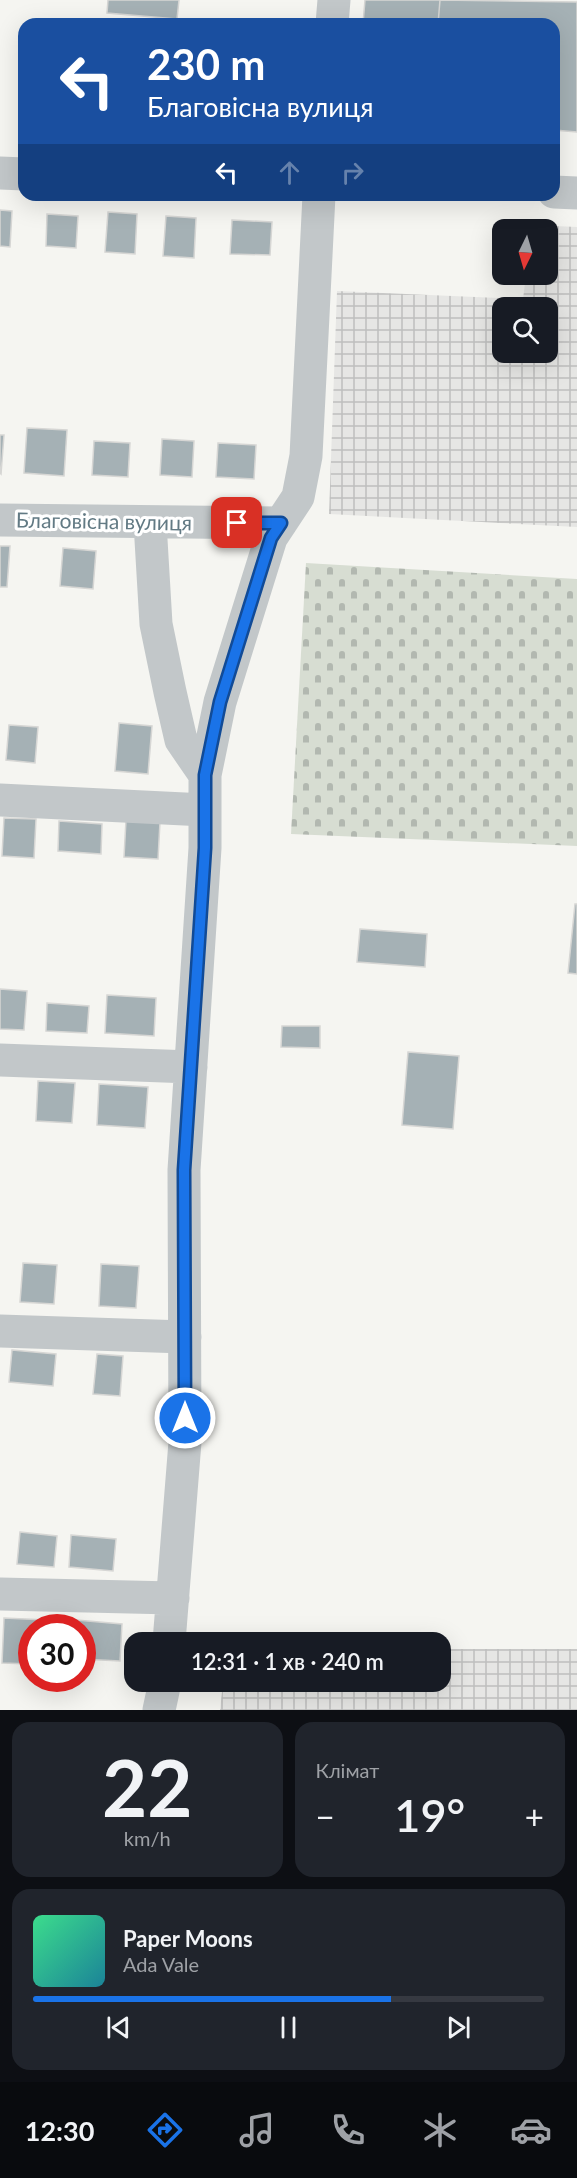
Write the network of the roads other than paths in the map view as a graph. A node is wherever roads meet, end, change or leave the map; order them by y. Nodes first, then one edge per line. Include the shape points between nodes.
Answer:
1 (334, 0) edge
2 (332, 18) edge
3 (0, 173) edge
4 (18, 174) edge
5 (560, 192) edge
6 (577, 193) edge
7 (319, 201) edge
8 (0, 520) edge
9 (150, 523) junction
10 (281, 523) junction
11 (205, 775) junction
12 (0, 800) edge
13 (206, 810) junction
14 (0, 1060) edge
15 (191, 1067) junction
16 (0, 1331) edge
17 (185, 1337) junction
18 (0, 1594) edge
19 (173, 1598) junction
20 (170, 1632) edge
21 (163, 1692) edge
22 (159, 1710) edge

1 - 2 street
3 - 4 street
5 - 6 street
7 - 10 street via 306,456 298,497
8 - 9 street, Благовісна вулиця
9 - 10 street, Благовісна вулиця
9 - 11 street via 156,624 170,692 182,740
10 - 11 street via 271,538 220,702
11 - 13 street
12 - 13 street
13 - 15 street
14 - 15 street
15 - 17 street via 184,1170
16 - 17 street
17 - 19 street via 185,1442
18 - 19 street
19 - 20 street
21 - 22 street

